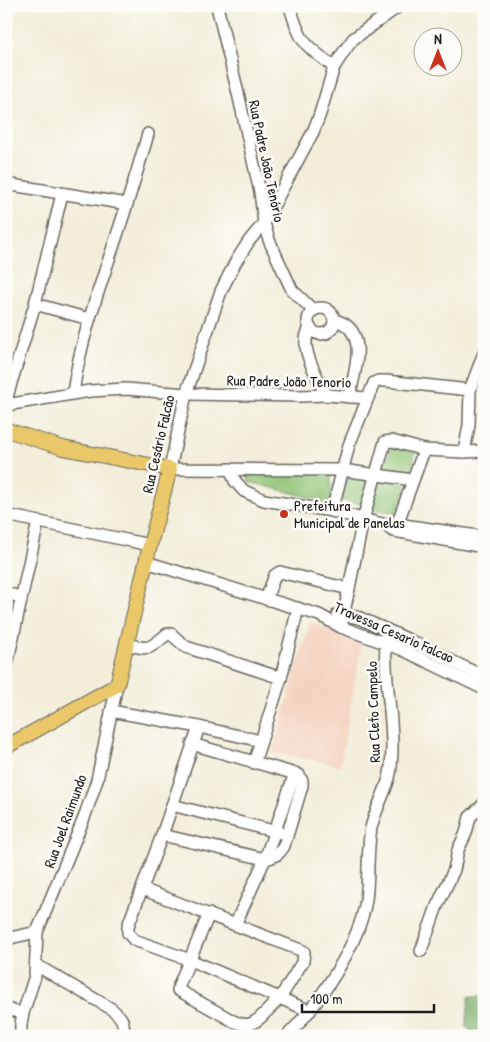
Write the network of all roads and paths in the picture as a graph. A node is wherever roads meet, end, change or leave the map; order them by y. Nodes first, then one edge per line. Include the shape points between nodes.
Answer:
1 (217, 6) edge
2 (290, 6) edge
3 (399, 6) edge
4 (334, 67) junction
5 (148, 134) dead end
6 (6, 184) edge
7 (62, 194) junction
8 (127, 204) junction
9 (264, 223) junction
10 (35, 304) junction
11 (313, 310) junction
12 (89, 319) junction
13 (334, 320) junction
14 (310, 328) junction
15 (484, 353) edge
16 (470, 390) junction
17 (73, 393) junction
18 (186, 394) junction
19 (326, 395) junction
20 (350, 397) junction
21 (367, 398) junction
22 (6, 400) edge
23 (6, 405) edge
24 (6, 429) edge
25 (424, 450) junction
26 (484, 451) edge
27 (464, 452) junction
28 (170, 469) junction
29 (230, 469) junction
30 (342, 470) junction
31 (375, 476) junction
32 (413, 480) junction
33 (332, 511) junction
34 (6, 516) edge
35 (362, 520) junction
36 (38, 522) junction
37 (396, 528) junction
38 (484, 537) edge
39 (150, 545) junction
40 (484, 547) edge
41 (146, 562) junction
42 (349, 589) junction
43 (6, 593) edge
44 (20, 597) junction
45 (266, 598) junction
46 (298, 608) junction
47 (344, 614) junction
48 (319, 615) junction
49 (341, 627) junction
50 (387, 630) junction
51 (386, 642) junction
52 (126, 644) junction
53 (6, 669) edge
54 (484, 677) edge
55 (281, 678) junction
56 (118, 685) junction
57 (484, 689) edge
58 (111, 711) junction
59 (198, 727) junction
60 (261, 741) junction
61 (192, 744) junction
62 (6, 748) edge
63 (254, 763) junction
64 (294, 773) junction
65 (484, 804) edge
66 (172, 805) junction
67 (275, 832) junction
68 (288, 834) junction
69 (162, 835) junction
70 (265, 859) junction
71 (142, 889) junction
72 (208, 914) junction
73 (235, 924) junction
74 (37, 932) junction
75 (6, 943) edge
76 (421, 951) dead end
77 (190, 960) junction
78 (36, 964) junction
79 (280, 998) junction
80 (6, 1009) edge
81 (310, 1011) junction
82 (23, 1012) junction
83 (21, 1036) edge
84 (123, 1036) edge
85 (287, 1036) edge

1 - 9 street, Rua Padre João Tenório via 260,192
2 - 4 street via 304,43
3 - 4 street, Rua Cesário Falcão via 353,39
4 - 9 street, Rua Cesário Falcão via 313,132
5 - 8 street
6 - 7 street
7 - 8 street
7 - 10 street
8 - 12 street
9 - 11 street, Rua Padre João Tenório via 292,290
9 - 18 street, Rua Cesário Falcão via 235,263 222,291
10 - 12 street
10 - 22 street
11 - 13 street via 327,309
11 - 14 street via 309,315
12 - 17 street via 77,362
13 - 14 street via 332,328 325,333 316,333
13 - 20 street via 350,328 357,342
14 - 19 street via 305,337 306,349
15 - 16 street
16 - 21 street, Rua Padre João Tenorio via 378,380 371,386
16 - 27 street via 470,425
17 - 18 street, Rua Padre João Tenorio via 126,389
17 - 23 street, Rua Padre João Tenorio
18 - 19 street, Rua Padre João Tenorio
18 - 28 street, Rua Cesário Falcão
19 - 20 street, Rua Padre João Tenorio
20 - 21 street, Rua Padre João Tenorio
21 - 30 street
24 - 28 main road via 63,448
25 - 27 street
25 - 31 street via 387,441
25 - 32 street
26 - 27 street
28 - 29 street
28 - 39 main road, Rua Cesário Falcão
29 - 30 street
29 - 33 street via 235,481 251,496
30 - 31 street
30 - 33 street
31 - 32 street
31 - 35 street
32 - 37 street
33 - 35 street
34 - 36 street
35 - 37 street
35 - 42 street
36 - 39 street
36 - 44 street
37 - 38 street
37 - 40 street
39 - 41 main road, Rua Cesário Falcão
41 - 45 street, Travessa Cesario Falcao
41 - 52 main road, Rua Cesário Falcão
42 - 45 street via 280,572 275,575
42 - 47 street
43 - 44 street
44 - 53 street
45 - 46 street, Travessa Cesario Falcao
46 - 48 street, Travessa Cesario Falcao
46 - 55 street
47 - 48 street, Travessa Cesario Falcao
47 - 49 street
47 - 50 street, Travessa Cesario Falcao
48 - 49 street, Travessa Cesario Falcao
49 - 51 street, Travessa Cesario Falcao
50 - 51 street, Rua Cleto Campelo
50 - 54 street, Travessa Cesario Falcao
51 - 57 street, Travessa Cesario Falcao
51 - 81 street, Rua Cleto Campelo via 391,763 371,829 366,901 355,936
52 - 55 street via 152,647 171,634 186,647
52 - 56 main road, Rua Cesário Falcão
55 - 60 street
56 - 58 street, Rua Joel Raimundo
56 - 62 main road
58 - 59 street
58 - 74 street, Rua Joel Raimundo via 97,780
59 - 60 street
59 - 61 street
60 - 63 street
61 - 63 street
61 - 66 street
63 - 64 street
64 - 67 street
64 - 68 street via 301,778 302,786
65 - 76 street via 470,817 454,870
66 - 67 street
66 - 69 street
67 - 68 street
67 - 70 street
68 - 70 street via 280,853
69 - 70 street
69 - 71 street
70 - 73 street
71 - 72 street
71 - 77 street via 128,933 134,940
72 - 73 street
72 - 77 street
73 - 79 street via 304,952
74 - 75 street via 10,938
74 - 78 street
77 - 79 street
77 - 79 street via 178,990 235,1022 253,1023
78 - 82 street
78 - 84 street via 121,1016
79 - 81 street
80 - 82 street
81 - 85 street, Rua Cleto Campelo
82 - 83 street

